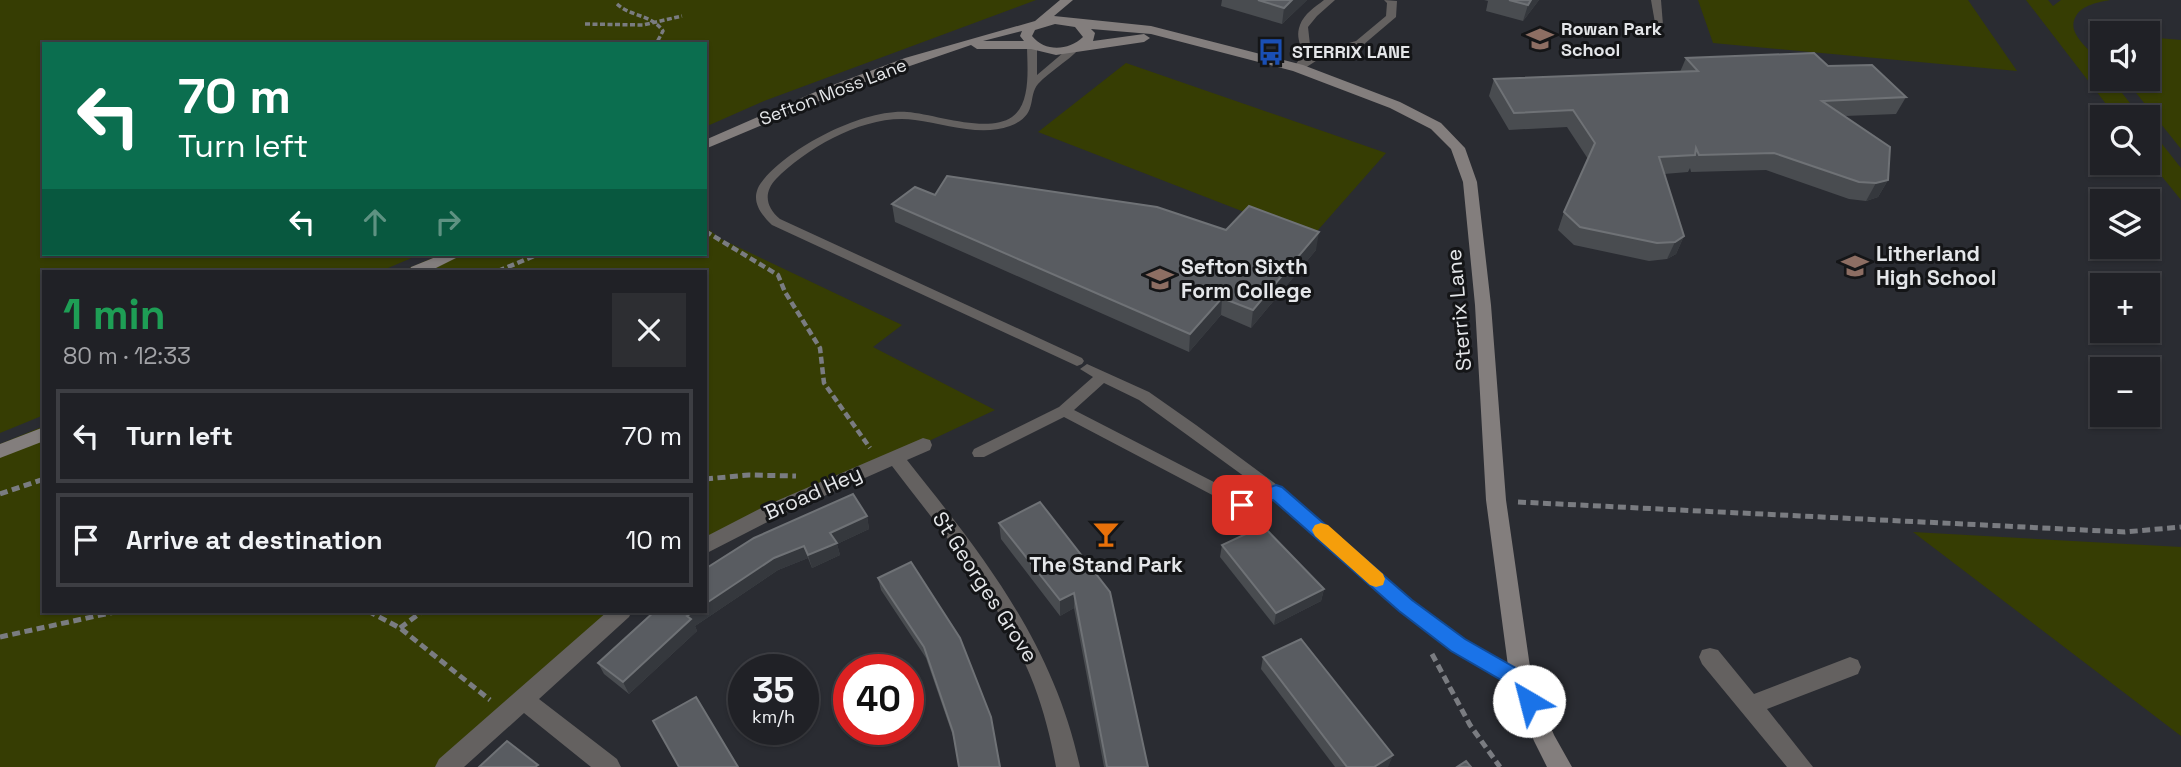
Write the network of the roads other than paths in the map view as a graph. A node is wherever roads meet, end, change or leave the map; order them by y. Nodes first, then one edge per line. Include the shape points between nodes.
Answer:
1 (1067, 0) edge
2 (1075, 0) edge
3 (1330, 0) edge
4 (1389, 0) edge
5 (1656, 0) edge
6 (1660, 23) dead end
7 (1037, 24) junction
8 (1079, 24) junction
9 (1175, 37) junction
10 (962, 45) junction
11 (1032, 45) junction
12 (1076, 48) junction
13 (1301, 64) junction
14 (1032, 84) junction
15 (707, 144) edge
16 (451, 256) edge
17 (419, 270) edge
18 (1101, 378) junction
19 (1063, 411) junction
20 (42, 435) edge
21 (923, 445) dead end
22 (0, 451) edge
23 (979, 453) dead end
24 (888, 460) junction
25 (1276, 492) junction
26 (707, 544) edge
27 (620, 613) edge
28 (1710, 657) dead end
29 (1850, 667) dead end
30 (1521, 681) junction
31 (1751, 705) junction
32 (515, 706) junction
33 (447, 767) edge
34 (608, 767) edge
35 (1068, 767) edge
36 (1560, 767) edge
37 (1801, 767) edge

1 - 7 street
2 - 8 street
3 - 13 lane via 1305,23 1308,50
4 - 13 lane via 1391,17 1358,44 1327,50
5 - 6 lane
7 - 8 street, Sterrix Lane via 1063,20
7 - 10 street, Sefton Moss Lane
7 - 11 street via 1026,36
8 - 9 street, Sterrix Lane via 1151,30
8 - 12 street via 1089,38
9 - 12 street, Sterrix Lane via 1129,38
9 - 13 street, Sterrix Lane
10 - 11 street, Sefton Moss Lane
10 - 15 street, Sefton Moss Lane via 830,91
11 - 12 street, Sefton Moss Lane via 1047,51
11 - 14 lane
12 - 14 lane
13 - 30 street, Sterrix Lane via 1436,126 1458,148 1470,182 1496,500
14 - 18 lane via 1022,114 1004,124 984,126 900,115 856,126 786,165 768,181 760,199 762,209 776,222
16 - 17 street
18 - 19 lane
18 - 25 lane via 1144,397
19 - 23 lane
19 - 25 lane via 1242,505
20 - 22 street
21 - 24 street, Broad Hey
24 - 26 street, Broad Hey
24 - 35 street, St Georges Grove via 958,538 1017,628 1058,717
25 - 30 lane via 1406,606 1458,645
27 - 32 street
28 - 31 street
29 - 31 street
30 - 36 street, Sterrix Lane
31 - 37 street
32 - 33 street
32 - 34 street

